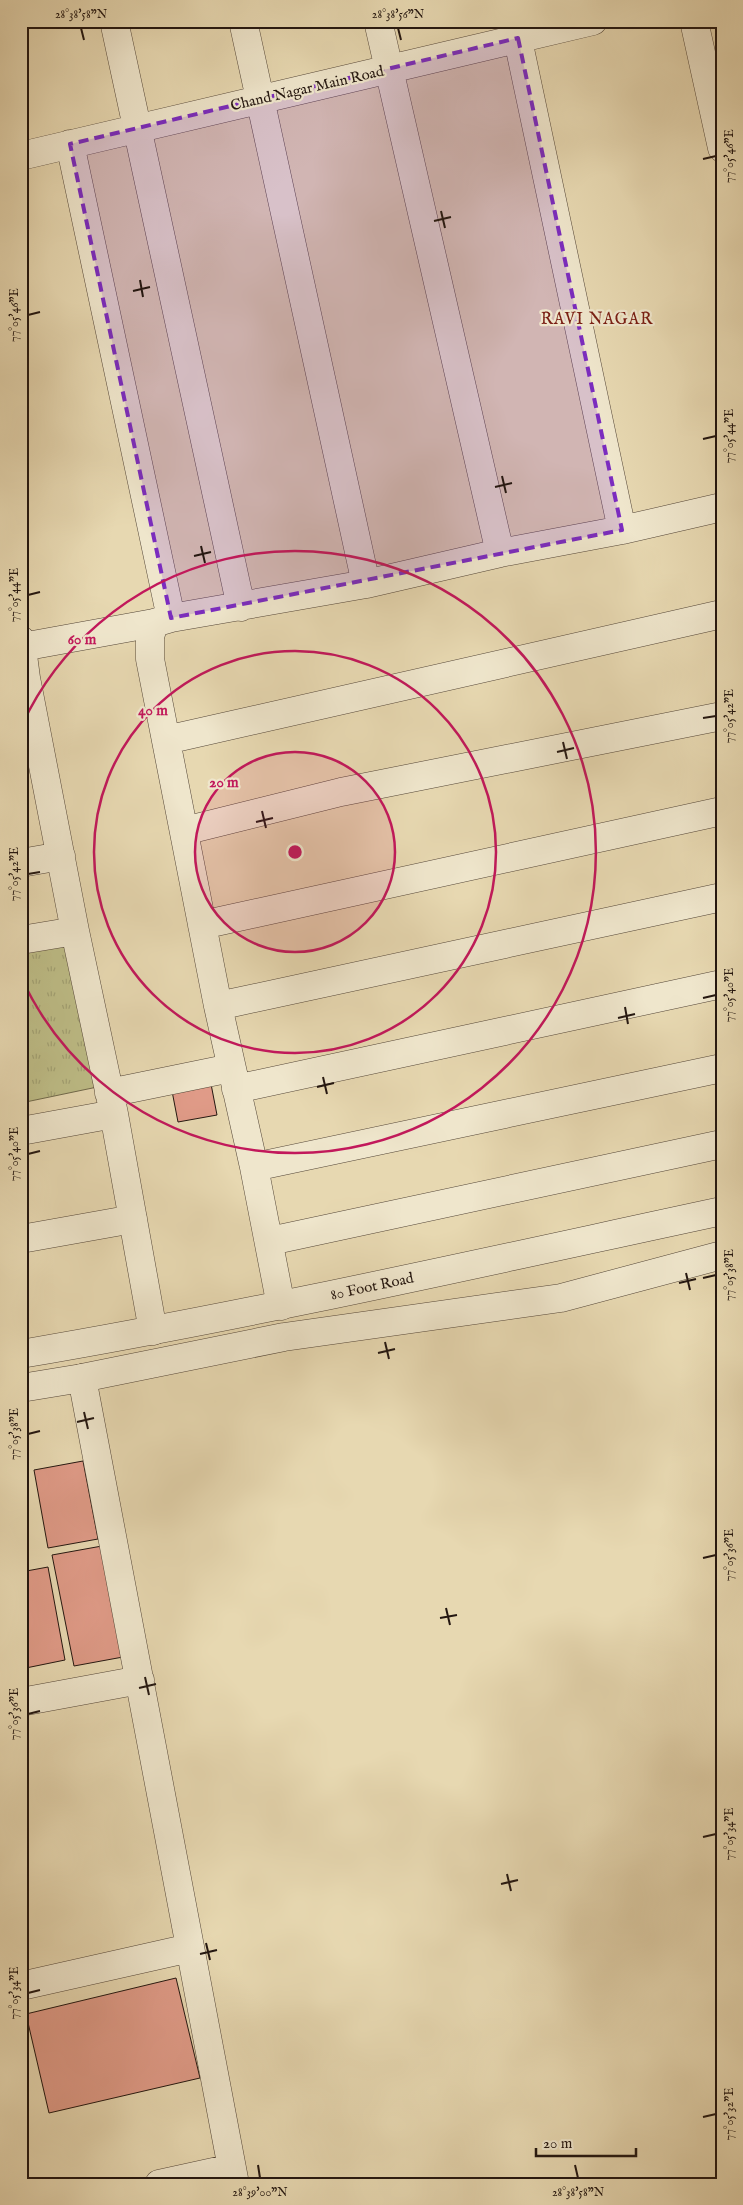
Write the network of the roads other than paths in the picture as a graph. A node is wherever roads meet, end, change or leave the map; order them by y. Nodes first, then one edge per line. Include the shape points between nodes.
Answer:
1 (114, 21) edge
2 (243, 21) edge
3 (378, 21) edge
4 (593, 21) edge
5 (694, 21) edge
6 (516, 29) edge
7 (388, 69) junction
8 (260, 99) junction
9 (137, 128) junction
10 (70, 144) junction
11 (722, 148) edge
12 (21, 156) edge
13 (722, 507) edge
14 (622, 530) junction
15 (500, 553) junction
16 (366, 584) junction
17 (241, 607) junction
18 (722, 614) edge
19 (163, 620) junction
20 (21, 640) edge
21 (22, 647) edge
22 (23, 678) edge
23 (722, 716) edge
24 (166, 740) junction
25 (32, 762) edge
26 (722, 811) edge
27 (184, 831) junction
28 (61, 856) junction
29 (21, 863) edge
30 (722, 898) edge
31 (202, 925) junction
32 (75, 931) junction
33 (21, 940) edge
34 (722, 984) edge
35 (218, 1006) junction
36 (722, 1068) edge
37 (234, 1078) junction
38 (112, 1103) junction
39 (21, 1131) edge
40 (722, 1144) edge
41 (254, 1167) junction
42 (722, 1211) edge
43 (133, 1219) junction
44 (21, 1238) edge
45 (270, 1241) junction
46 (722, 1255) edge
47 (281, 1306) junction
48 (153, 1331) junction
49 (21, 1354) edge
50 (82, 1378) junction
51 (21, 1388) edge
52 (140, 1680) junction
53 (21, 1702) edge
54 (190, 1948) junction
55 (21, 1986) edge
56 (234, 2176) edge
57 (160, 2184) edge

1 - 9 street
2 - 8 street
3 - 7 street
4 - 6 street, Chand Nagar Main Road
5 - 11 street
6 - 7 street, Chand Nagar Main Road
6 - 14 street
7 - 8 street, Chand Nagar Main Road
7 - 15 street
8 - 9 street, Chand Nagar Main Road
8 - 16 street
9 - 10 street, Chand Nagar Main Road
9 - 17 street
10 - 12 street, Chand Nagar Main Road
10 - 19 street
13 - 14 street
14 - 15 street
15 - 16 street
16 - 17 street
17 - 19 street
18 - 24 street
19 - 21 street
19 - 24 street via 150,637 150,660
20 - 21 street
21 - 22 street
22 - 25 street
23 - 27 street via 341,792
24 - 27 street
25 - 28 street
26 - 31 street
27 - 31 street
28 - 29 street
28 - 32 street
30 - 35 street
31 - 35 street
32 - 33 street
32 - 38 street
34 - 37 street
35 - 37 street
36 - 41 street
37 - 38 street
37 - 41 street
38 - 39 street
38 - 43 street
40 - 45 street
41 - 45 street
42 - 47 street, 80 Foot Road
43 - 44 street
43 - 48 street
45 - 47 street
46 - 50 street via 561,1298 284,1337
47 - 48 street, 80 Foot Road
48 - 49 street, 80 Foot Road
50 - 51 street
50 - 52 street
52 - 53 street
52 - 54 street
54 - 55 street
54 - 56 street
56 - 57 street

